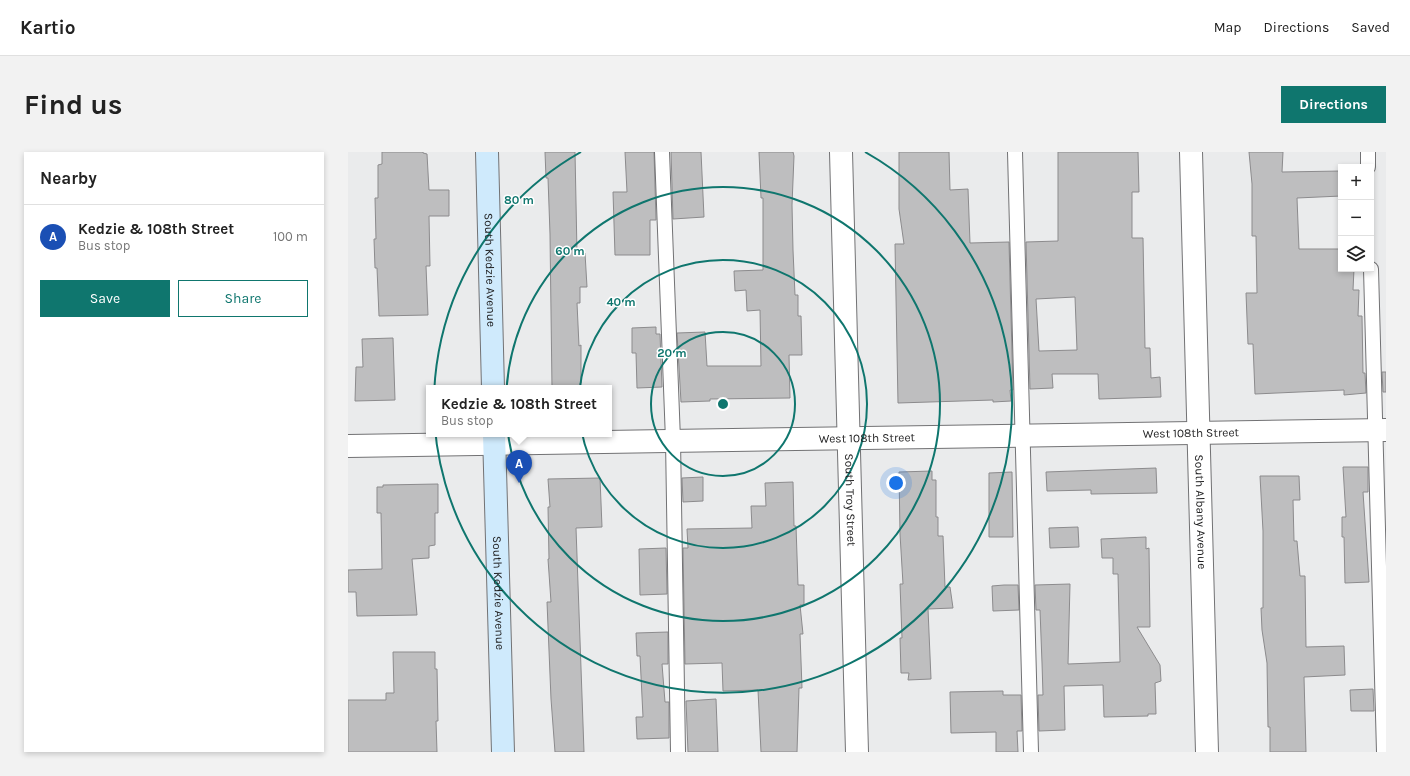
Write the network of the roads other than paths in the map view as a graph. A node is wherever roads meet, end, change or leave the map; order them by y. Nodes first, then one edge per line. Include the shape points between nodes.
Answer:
1 (487, 152) edge
2 (662, 152) edge
3 (841, 152) edge
4 (1015, 152) edge
5 (1191, 152) edge
6 (1368, 152) edge
7 (1368, 164) edge
8 (1371, 272) edge
9 (493, 385) edge
10 (1380, 430) edge
11 (1198, 433) junction
12 (1022, 436) junction
13 (849, 438) junction
14 (495, 439) edge
15 (673, 440) junction
16 (348, 446) edge
17 (503, 752) edge
18 (678, 752) edge
19 (857, 752) edge
20 (1031, 752) edge
21 (1208, 752) edge
22 (1384, 752) edge

1 - 9 main road, South Kedzie Avenue
2 - 15 lane
3 - 13 street, South Troy Street
4 - 12 lane
5 - 11 street, South Albany Avenue
6 - 7 lane
8 - 10 lane
10 - 11 street, West 108th Street
10 - 22 lane
11 - 12 street, West 108th Street
11 - 21 street, South Albany Avenue
12 - 13 street, West 108th Street
12 - 20 lane
13 - 15 street, West 108th Street
13 - 19 street, South Troy Street
14 - 15 street, West 108th Street
14 - 16 street, West 108th Street
14 - 17 main road, South Kedzie Avenue
15 - 18 lane

